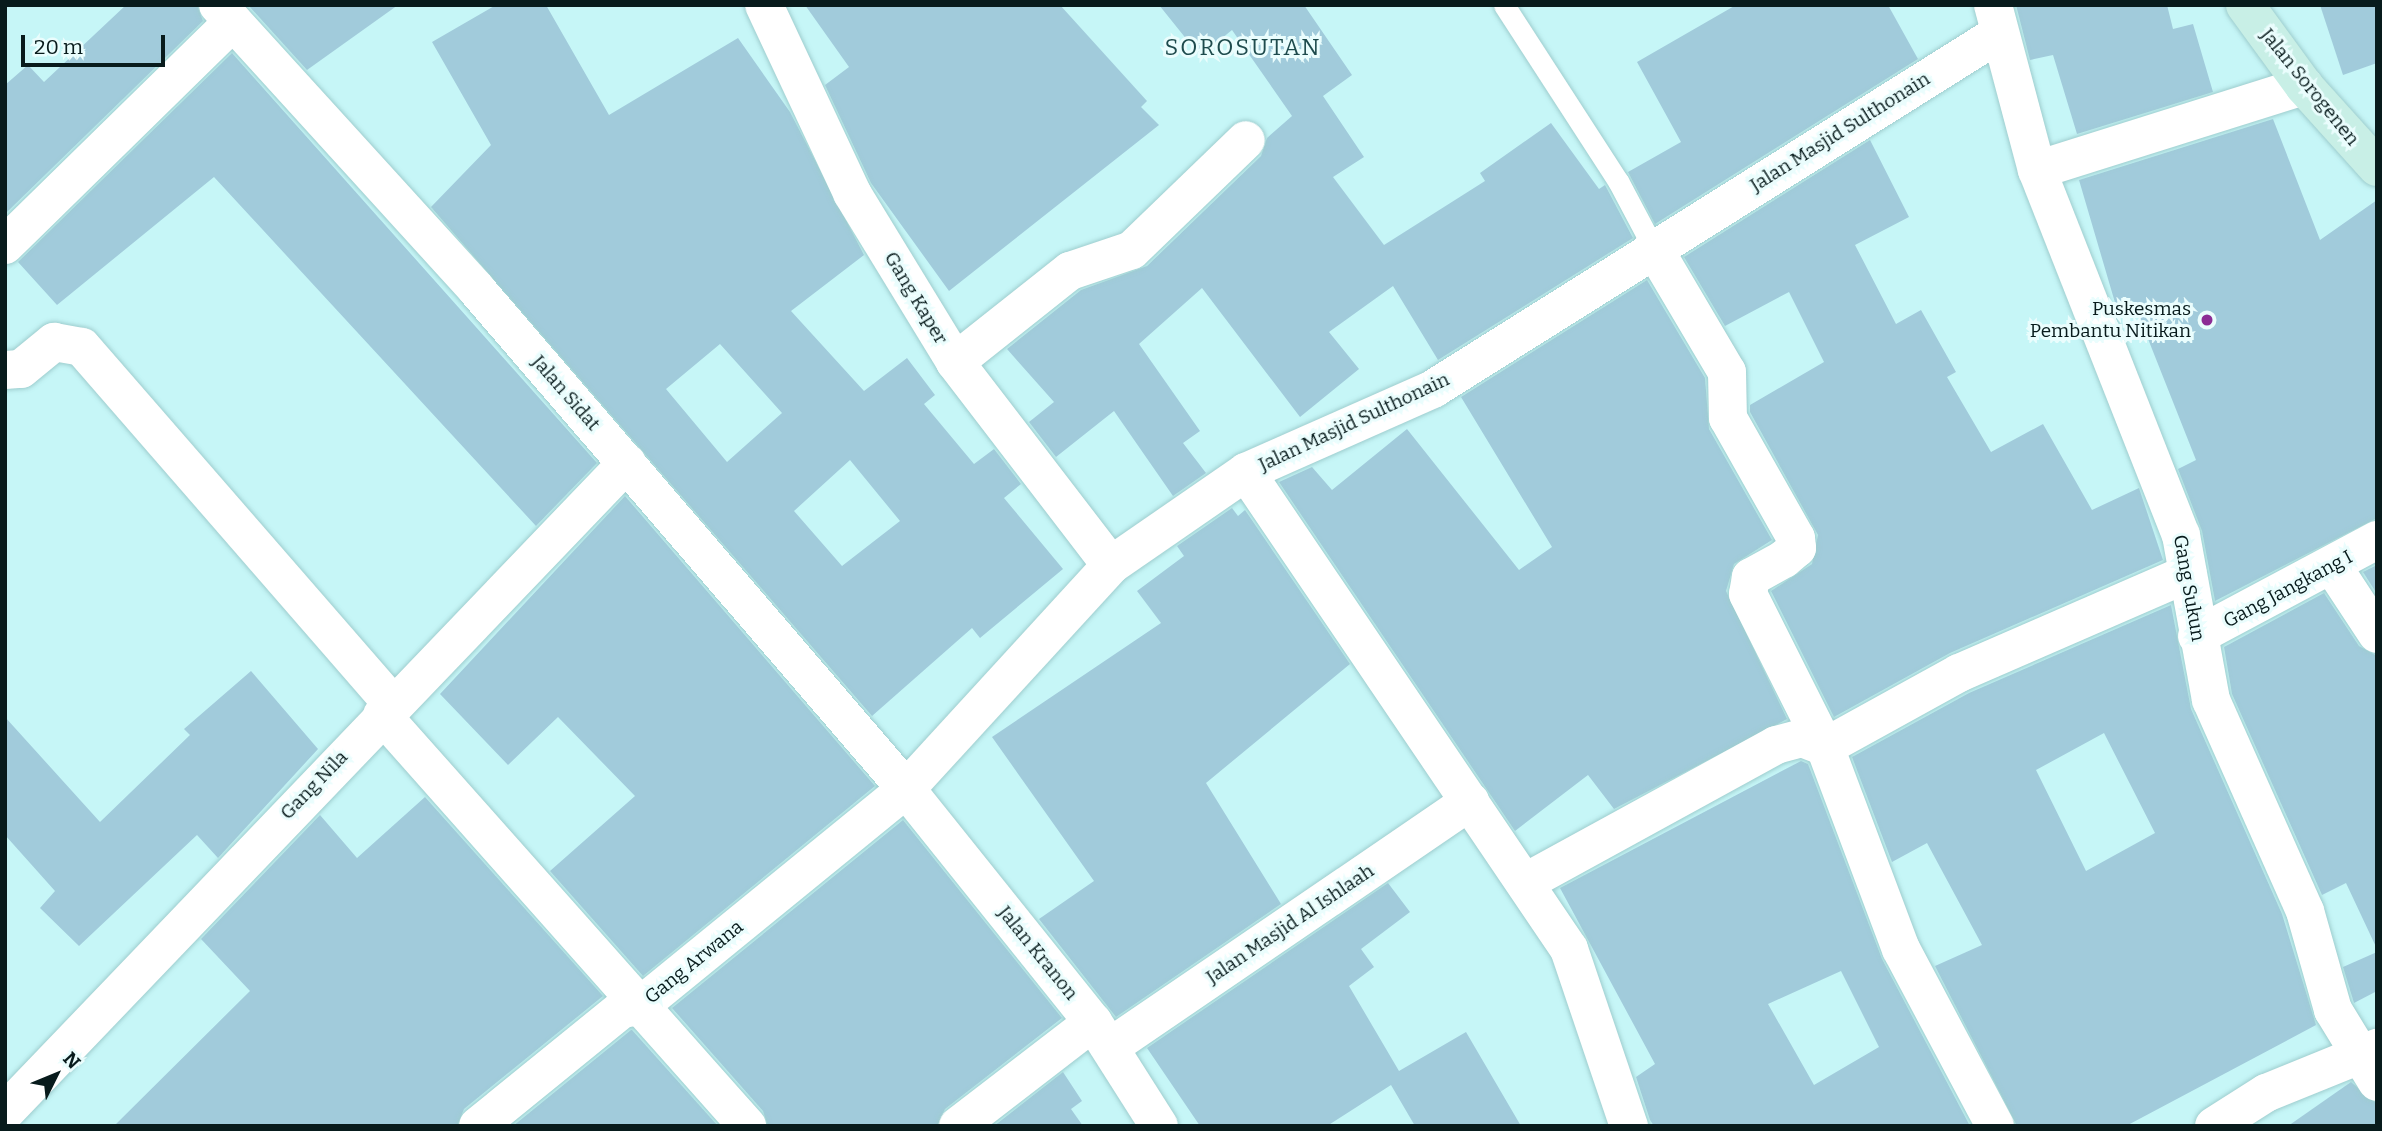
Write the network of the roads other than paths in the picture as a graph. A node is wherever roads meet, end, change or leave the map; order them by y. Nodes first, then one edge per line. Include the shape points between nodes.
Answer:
1 (1504, 5) edge
2 (2245, 5) edge
3 (776, 10) edge
4 (226, 14) edge
5 (1996, 19) edge
6 (2304, 86) junction
7 (1246, 140) dead end
8 (2373, 155) edge
9 (2037, 170) junction
10 (5, 245) edge
11 (1653, 247) junction
12 (955, 362) junction
13 (5, 370) edge
14 (627, 463) junction
15 (1246, 472) junction
16 (2377, 540) edge
17 (1111, 565) junction
18 (2333, 567) junction
19 (2187, 574) junction
20 (2377, 634) edge
21 (2197, 636) junction
22 (387, 710) junction
23 (1825, 747) junction
24 (906, 789) junction
25 (1470, 801) junction
26 (1526, 882) junction
27 (640, 1006) junction
28 (1102, 1035) junction
29 (2370, 1063) edge
30 (5, 1112) edge
31 (478, 1126) edge
32 (747, 1126) edge
33 (958, 1126) edge
34 (1159, 1126) edge
35 (1629, 1126) edge
36 (1996, 1126) edge
37 (2214, 1126) edge

1 - 11 lane via 1618,181
2 - 6 main road, Jalan Sorogenen
3 - 12 street, Gang Kaper via 852,192
4 - 10 street
4 - 14 street, Jalan Sidat
5 - 9 street, Gang Sukun
5 - 11 street, Jalan Masjid Sulthonain
6 - 8 main road, Jalan Sorogenen
6 - 9 street
7 - 12 street via 1132,250 1070,271
9 - 19 street, Gang Sukun via 2181,535
11 - 15 street, Jalan Masjid Sulthonain via 1433,389
11 - 23 street via 1727,372 1728,418 1796,538 1797,548 1751,577 1748,594
12 - 17 street, Gang Kaper
13 - 22 street via 21,369 54,342 82,347
14 - 22 street, Gang Nila
14 - 24 street, Jalan Sidat
15 - 17 street, Jalan Masjid Sulthonain
15 - 25 street
16 - 18 street, Gang Jangkang I
17 - 24 street, Jalan Masjid Sulthonain
18 - 20 street
18 - 21 street, Gang Jangkang I
19 - 21 street, Gang Sukun
19 - 23 street via 1959,673
21 - 29 street, Gang Sukun via 2211,699 2305,911 2333,1010
22 - 27 street
22 - 30 street, Gang Nila
23 - 26 street via 1802,738 1776,745
23 - 36 street via 1901,949
24 - 27 street, Gang Arwana
24 - 28 street, Jalan Kranon
25 - 26 street
25 - 28 street, Jalan Masjid Al Ishlaah
26 - 35 street via 1569,949
27 - 31 street, Gang Arwana via 622,1009
27 - 32 street
28 - 33 street, Jalan Masjid Al Ishlaah
28 - 34 street, Jalan Kranon
29 - 37 street via 2266,1093

